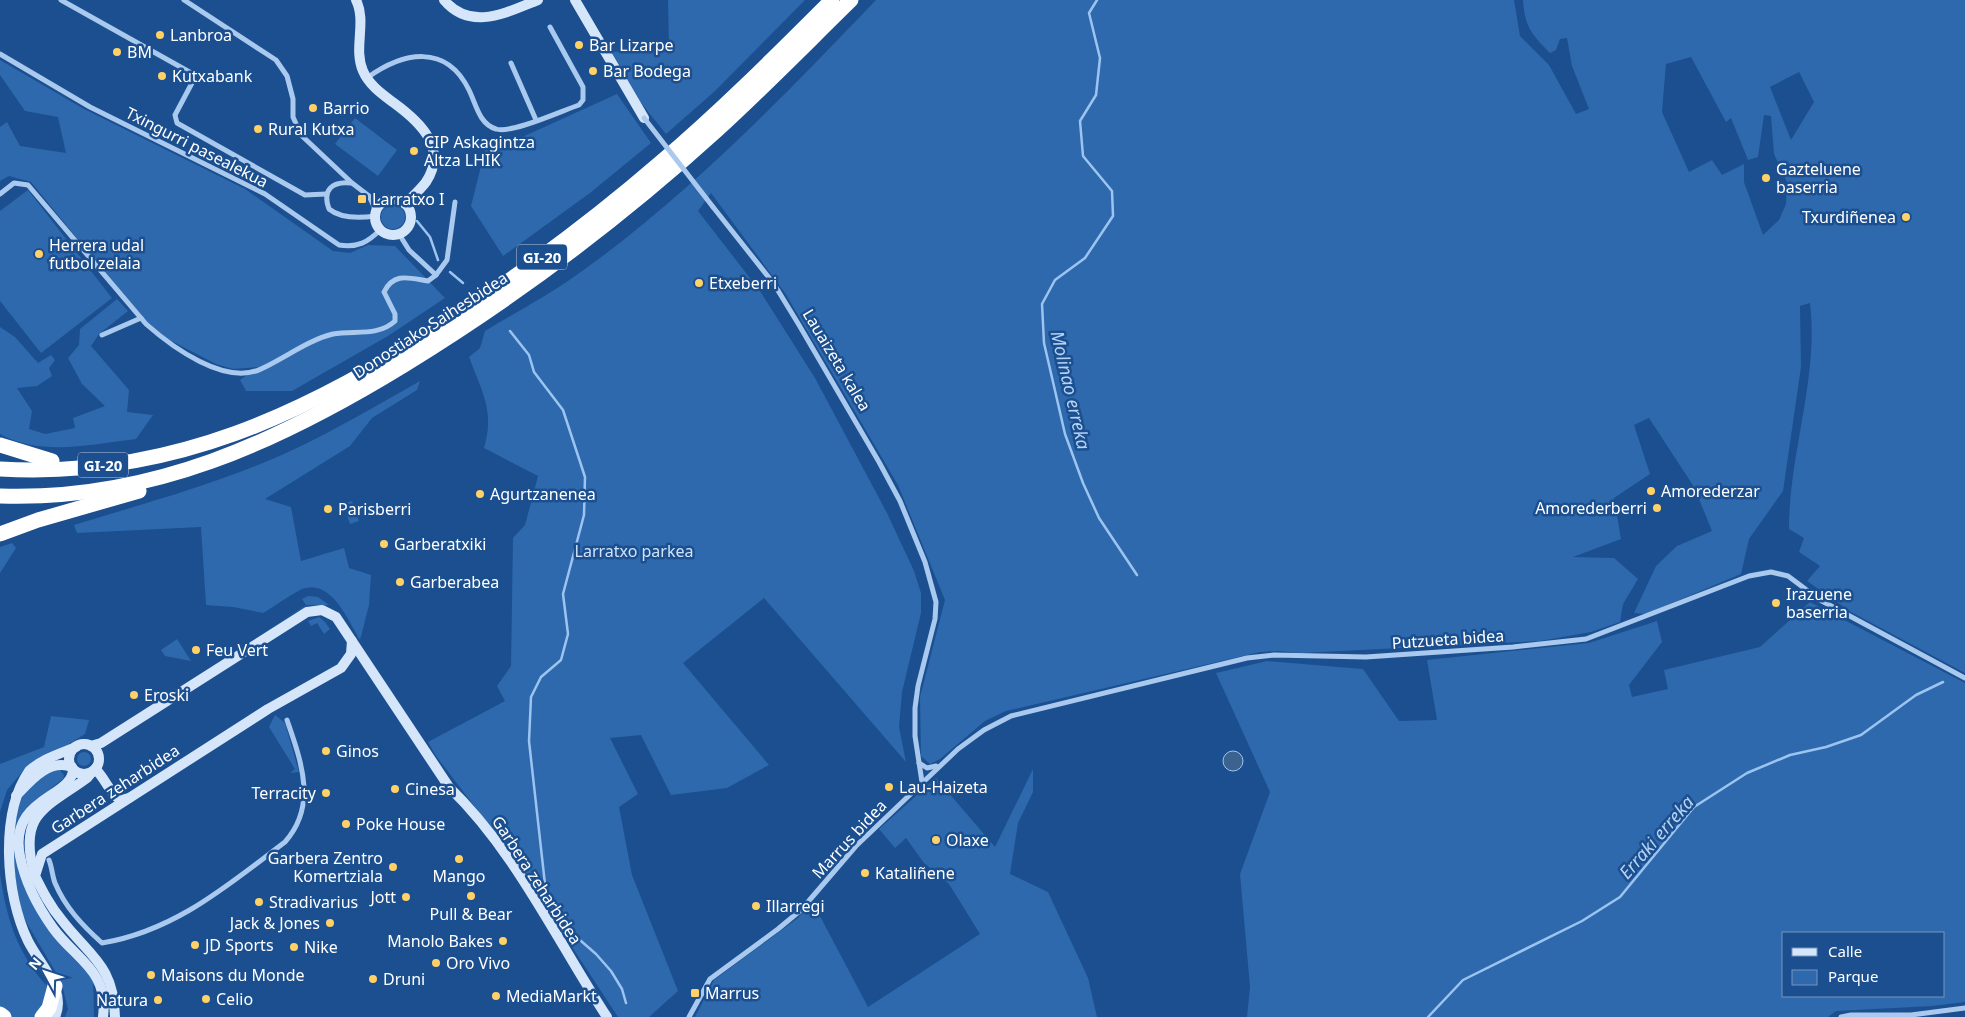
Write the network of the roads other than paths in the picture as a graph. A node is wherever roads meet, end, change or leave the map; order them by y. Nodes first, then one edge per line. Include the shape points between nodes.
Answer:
1 (61, 0) edge
2 (184, 0) edge
3 (356, 0) edge
4 (444, 0) edge
5 (538, 0) edge
6 (575, 0) edge
7 (832, 0) edge
8 (850, 0) edge
9 (550, 27) dead end
10 (0, 54) edge
11 (511, 63) dead end
12 (366, 78) junction
13 (644, 118) joint
14 (536, 120) junction
15 (352, 183) junction
16 (0, 194) edge
17 (326, 194) junction
18 (455, 202) dead end
19 (405, 204) junction
20 (376, 214) junction
21 (380, 230) junction
22 (399, 234) junction
23 (436, 275) junction
24 (141, 318) junction
25 (102, 335) dead end
26 (204, 444) junction
27 (0, 445) edge
28 (0, 458) edge
29 (52, 461) junction
30 (0, 468) edge
31 (171, 476) junction
32 (0, 496) edge
33 (38, 520) junction
34 (0, 527) edge
35 (0, 534) edge
36 (352, 641) junction
37 (1965, 678) edge
38 (287, 720) dead end
39 (91, 746) junction
40 (76, 747) junction
41 (918, 762) junction
42 (942, 764) junction
43 (55, 765) junction
44 (73, 768) junction
45 (94, 770) junction
46 (922, 782) junction
47 (52, 793) junction
48 (129, 798) junction
49 (10, 802) junction
50 (49, 860) dead end
51 (35, 876) junction
52 (55, 986) junction
53 (1965, 1008) edge
54 (0, 1014) edge
55 (4, 1017) edge
56 (42, 1017) edge
57 (56, 1017) edge
58 (104, 1017) edge
59 (115, 1017) edge
60 (607, 1017) edge
61 (689, 1017) edge
62 (1841, 1017) edge

1 - 17 street via 192,74 192,83 176,115 177,123 306,195
2 - 15 street via 284,68 290,84 295,125 301,135
3 - 12 street via 360,21 359,61
4 - 5 street via 464,15 485,18
6 - 13 street, Lauaizeta kalea
7 - 26 highway, Donostiako Saihesbidea / GI-20 via 660,164 521,272 431,333 331,392 264,424
8 - 31 highway, Donostiako Saihesbidea / GI-20 via 725,123 669,173 508,298 370,386 292,428 210,464
9 - 14 street via 583,87 583,100 579,105
10 - 21 street, Txingurri pasealekua via 90,107 265,194 340,245 364,243
11 - 14 street
12 - 14 street via 411,57 430,56 452,66 461,76 482,119 489,126 506,130
12 - 19 street via 418,122 432,148 431,172
13 - 41 street, Lauaizeta kalea, bridge via 774,284 900,501 925,562 936,602 915,708
15 - 17 street via 335,183
15 - 20 street via 369,196
16 - 24 street via 14,183 28,185
17 - 20 street via 329,210 334,214 360,218
18 - 23 street via 447,260
19 - 20 street via 389,200
19 - 22 street via 410,220
20 - 21 street
21 - 22 street
22 - 23 street via 409,250
23 - 24 street via 428,281 396,277 389,283 384,292 395,314 395,321 390,326 373,332 334,334 253,371 228,372 200,361 166,342
24 - 25 street
26 - 29 highway via 186,441 126,454
26 - 30 highway, Donostiako Saihesbidea / GI-20 via 171,453 72,469
27 - 29 highway
28 - 29 highway
31 - 32 highway, Donostiako Saihesbidea / GI-20 via 77,493
31 - 33 highway via 127,495
33 - 34 highway
33 - 35 highway
36 - 39 street, Garbera zeharbidea via 336,617 314,609 109,738
36 - 48 street, Garbera zeharbidea via 351,654 341,668 268,709
36 - 60 street, Garbera zeharbidea via 449,786 503,849
37 - 42 street, Putzueta bidea via 1820,600 1788,576 1761,573 1586,639 1366,657 1274,655 1230,662 1011,716 984,730
38 - 50 street via 303,769 305,788 304,805 295,829 285,842 214,895 169,923 131,937 102,942 78,921 63,898 55,884
39 - 40 street, Garbera zeharbidea
39 - 45 street, Garbera zeharbidea via 98,756
40 - 44 street via 70,758
40 - 49 street, Garbera zeharbidea via 33,767
41 - 42 street via 927,768
41 - 46 street, Lauaizeta kalea
42 - 46 street, Putzueta bidea
43 - 44 street, Garbera zeharbidea
43 - 47 street via 64,768 66,778
43 - 49 street via 34,778
44 - 45 street, Garbera zeharbidea via 82,774
44 - 47 street via 70,782
45 - 48 street via 101,773 116,797 121,800
45 - 51 street via 41,810 29,843
46 - 61 street, Marrus bidea via 856,846 800,910 710,979
47 - 58 street via 25,818 19,854 24,875 38,905 54,930 94,972 103,997
48 - 51 street, Garbera zeharbidea via 42,854
49 - 52 street, Garbera zeharbidea via 4,840 15,909 29,943
51 - 59 street via 62,921 99,961 109,979
52 - 56 highway via 49,1008
52 - 57 street, Garbera zeharbidea via 59,1005
53 - 62 street via 1912,1015
54 - 55 highway

